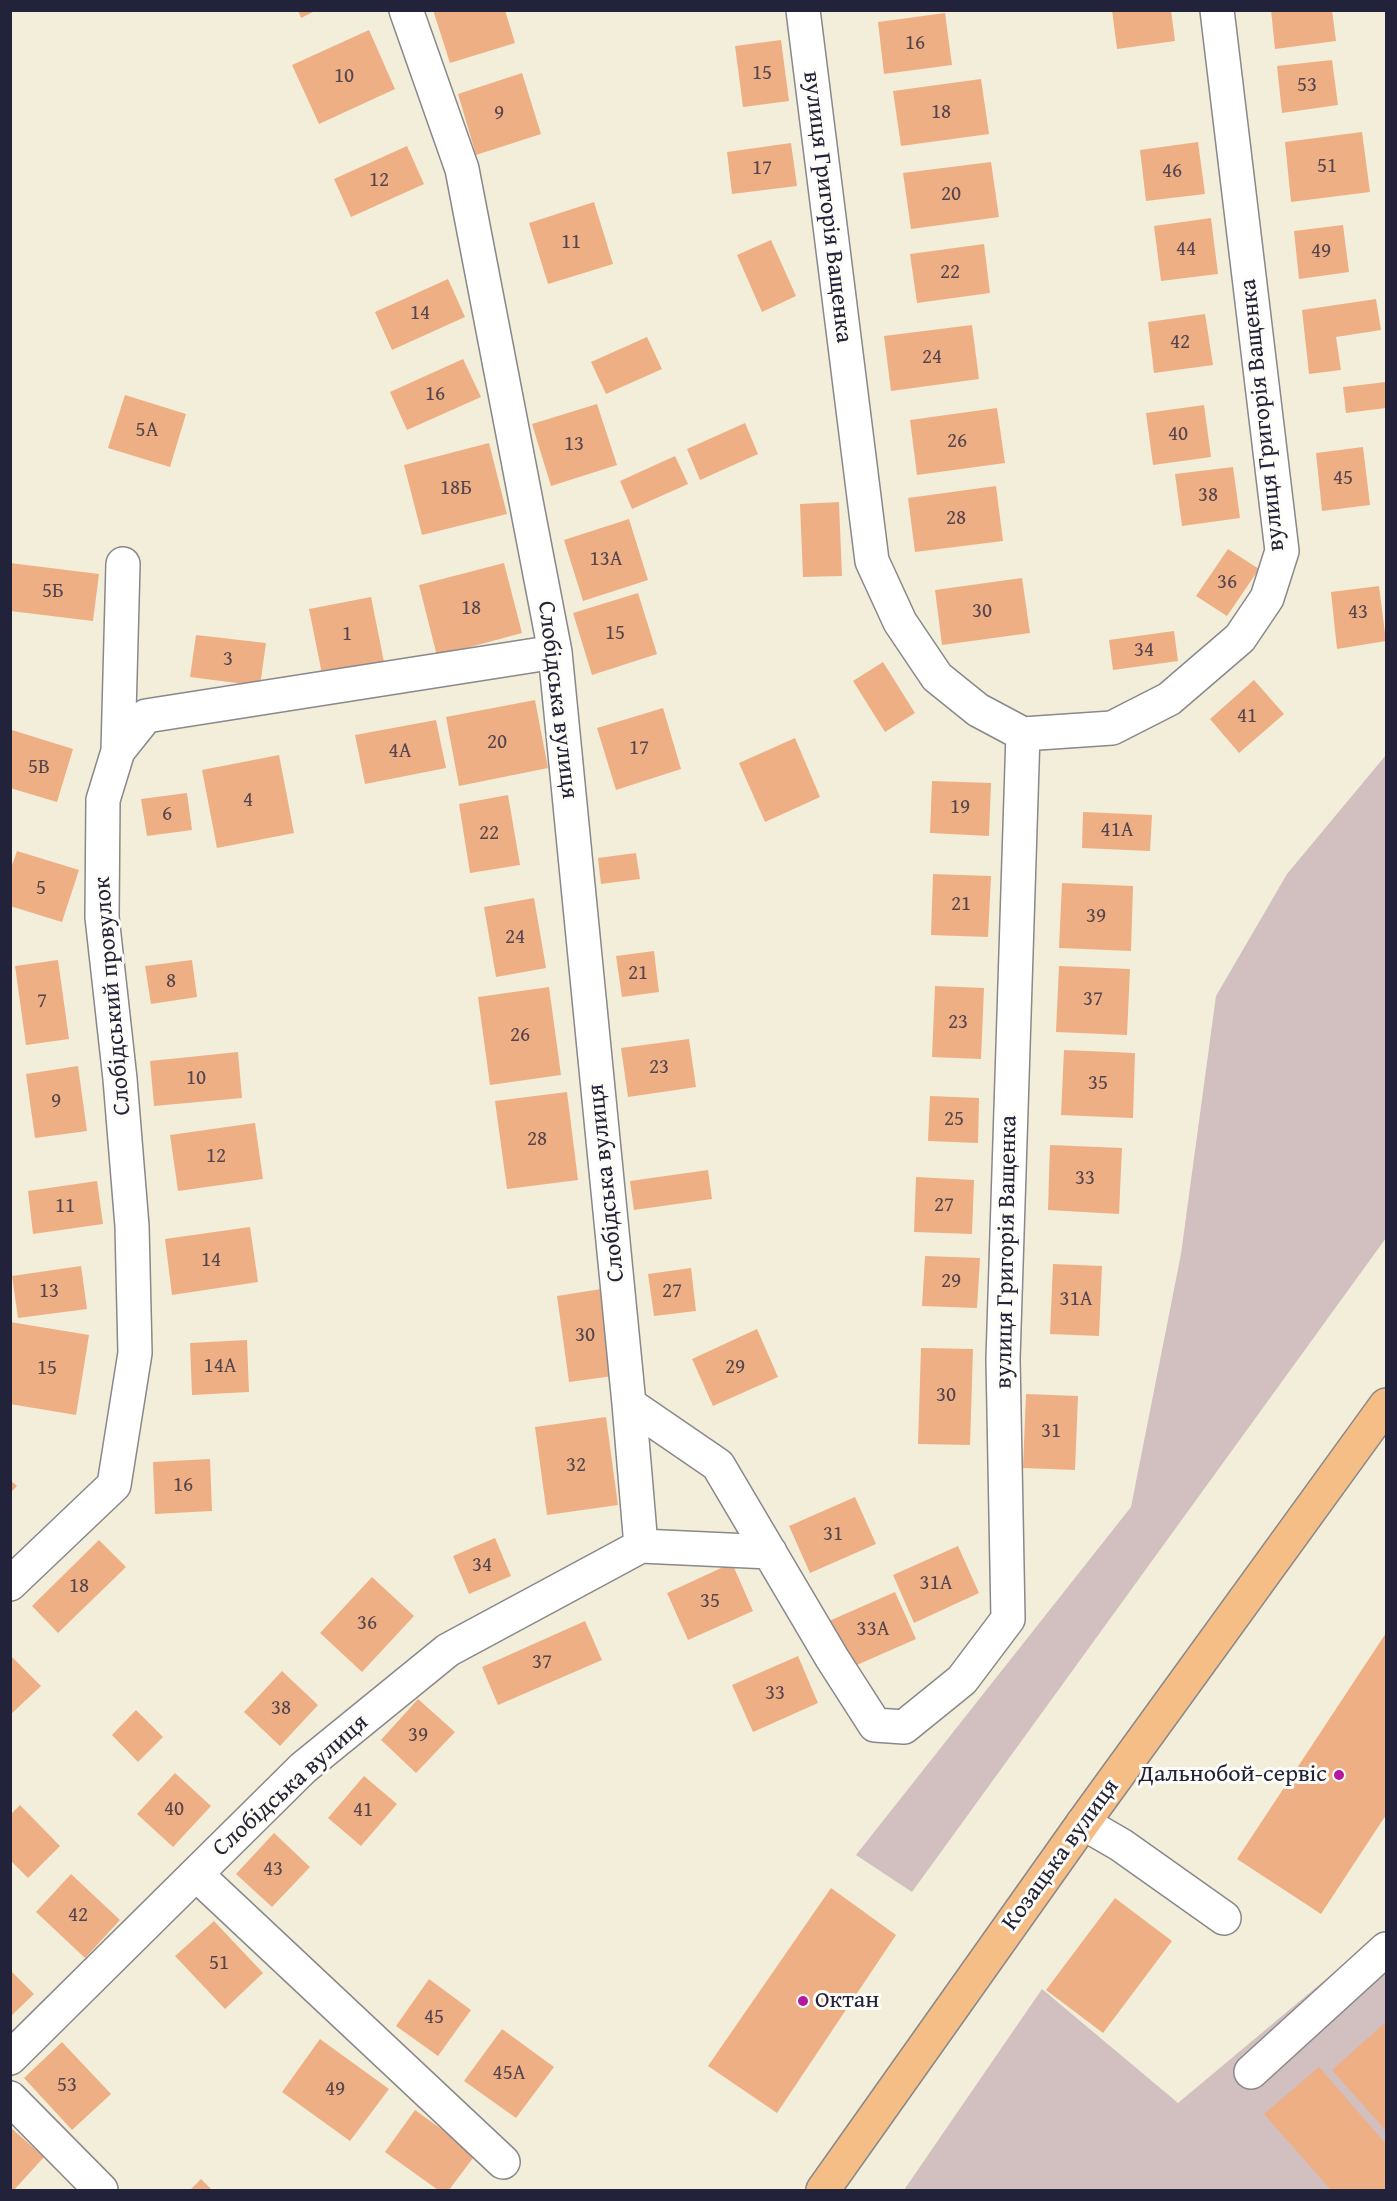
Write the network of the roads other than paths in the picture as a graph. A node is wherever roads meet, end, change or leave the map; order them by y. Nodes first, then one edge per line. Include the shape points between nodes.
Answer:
1 (406, 10) edge
2 (803, 10) edge
3 (1218, 10) edge
4 (123, 564) dead end
5 (555, 652) junction
6 (1023, 734) junction
7 (118, 751) junction
8 (629, 1404) junction
9 (1386, 1405) edge
10 (641, 1546) junction
11 (770, 1552) junction
12 (10, 1584) edge
13 (1083, 1822) junction
14 (196, 1874) junction
15 (1224, 1918) dead end
16 (1386, 1949) edge
17 (10, 2058) edge
18 (1251, 2072) dead end
19 (10, 2098) edge
20 (503, 2162) dead end
21 (101, 2190) edge
22 (823, 2190) edge

1 - 5 street, Слобідська вулиця via 462,169
2 - 6 street, вулиця Григорія Ващенка via 872,561 900,622 937,677 978,710
3 - 6 street, вулиця Григорія Ващенка via 1282,551 1267,598 1240,638 1169,699 1112,728
4 - 7 street
5 - 7 street, Слобідський провулок via 146,716
5 - 8 street, Слобідська вулиця
6 - 11 street, вулиця Григорія Ващенка via 1003,1359 1008,1619 962,1680 904,1727 875,1725
7 - 12 street, Слобідський провулок via 103,800 102,917 132,1226 135,1353 114,1485
8 - 10 street, Слобідська вулиця
8 - 11 street via 718,1465
9 - 13 main road, Козацька вулиця
10 - 11 street
10 - 14 street, Слобідська вулиця via 448,1650 303,1768
13 - 15 street
13 - 22 main road, Козацька вулиця
14 - 17 street, Слобідська вулиця
14 - 20 street
16 - 18 street
19 - 21 street

